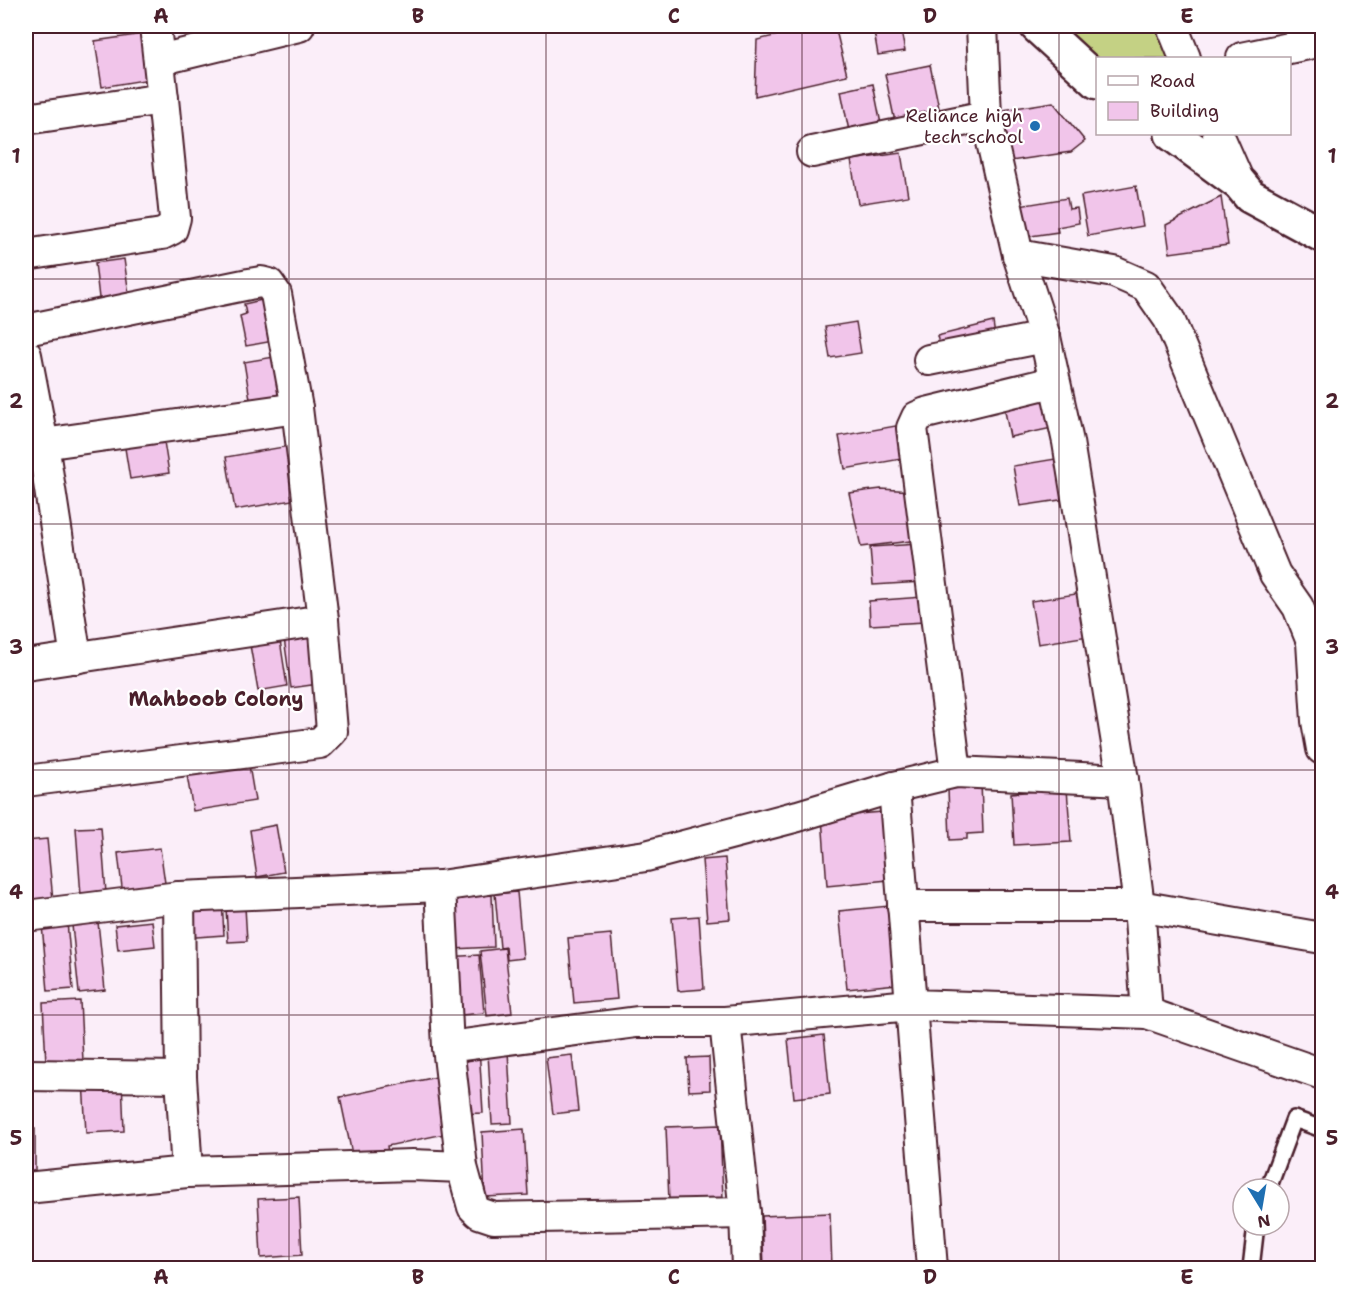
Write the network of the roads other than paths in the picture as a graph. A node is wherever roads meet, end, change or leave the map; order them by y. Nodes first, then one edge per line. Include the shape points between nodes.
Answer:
1 (154, 26) edge
2 (982, 26) edge
3 (1037, 26) edge
4 (1172, 26) edge
5 (286, 27) edge
6 (1323, 41) edge
7 (1185, 57) edge
8 (1247, 57) edge
9 (159, 60) junction
10 (1096, 80) edge
11 (163, 99) junction
12 (986, 116) junction
13 (26, 119) edge
14 (1173, 135) edge
15 (1218, 135) edge
16 (812, 152) dead end
17 (1240, 184) junction
18 (1323, 236) edge
19 (26, 255) edge
20 (1018, 255) junction
21 (26, 330) edge
22 (1044, 337) junction
23 (26, 355) edge
24 (929, 360) dead end
25 (1053, 382) junction
26 (297, 408) junction
27 (43, 444) junction
28 (323, 620) junction
29 (75, 658) junction
30 (26, 665) edge
31 (1323, 750) edge
32 (956, 772) junction
33 (1123, 780) junction
34 (26, 781) edge
35 (894, 787) junction
36 (440, 886) junction
37 (179, 897) junction
38 (903, 906) junction
39 (1139, 906) junction
40 (26, 916) edge
41 (1323, 938) edge
42 (911, 1005) junction
43 (1147, 1013) junction
44 (725, 1022) junction
45 (448, 1047) junction
46 (1323, 1074) edge
47 (26, 1075) edge
48 (181, 1077) junction
49 (1323, 1129) edge
50 (462, 1167) junction
51 (187, 1172) junction
52 (1272, 1177) edge
53 (26, 1188) edge
54 (745, 1213) junction
55 (1255, 1237) edge
56 (747, 1269) edge
57 (932, 1269) edge
58 (1251, 1269) edge

1 - 9 street
2 - 12 street
3 - 10 street
4 - 7 street
5 - 9 street
6 - 8 street
9 - 11 street
11 - 13 street
11 - 19 street via 176,218 172,230
12 - 16 street
12 - 20 street
14 - 17 street
15 - 17 street
17 - 18 street via 1250,196
20 - 22 street
20 - 31 street via 1114,272 1146,286 1169,319 1275,574 1298,607 1312,642 1317,721
21 - 26 street via 249,284 269,284 276,294
22 - 24 street
22 - 25 street
23 - 27 street
25 - 32 street via 926,413 917,417 912,428
25 - 33 street via 1068,442
26 - 27 street
26 - 28 street
27 - 29 street
28 - 29 street
28 - 34 street via 332,731 320,743
29 - 30 street
32 - 33 street
32 - 35 street
33 - 39 street
35 - 36 street via 646,856
35 - 38 street
36 - 37 street
36 - 45 street
37 - 40 street
37 - 48 street
38 - 39 street
38 - 42 street
39 - 41 street
39 - 43 street
42 - 43 street
42 - 44 street
42 - 57 street
43 - 46 street
44 - 45 street via 637,1022
44 - 54 street
45 - 50 street
47 - 48 street
48 - 51 street
49 - 52 lane via 1294,1119
50 - 51 street
50 - 54 street via 473,1207 494,1218
51 - 53 street
54 - 56 street
55 - 58 lane

